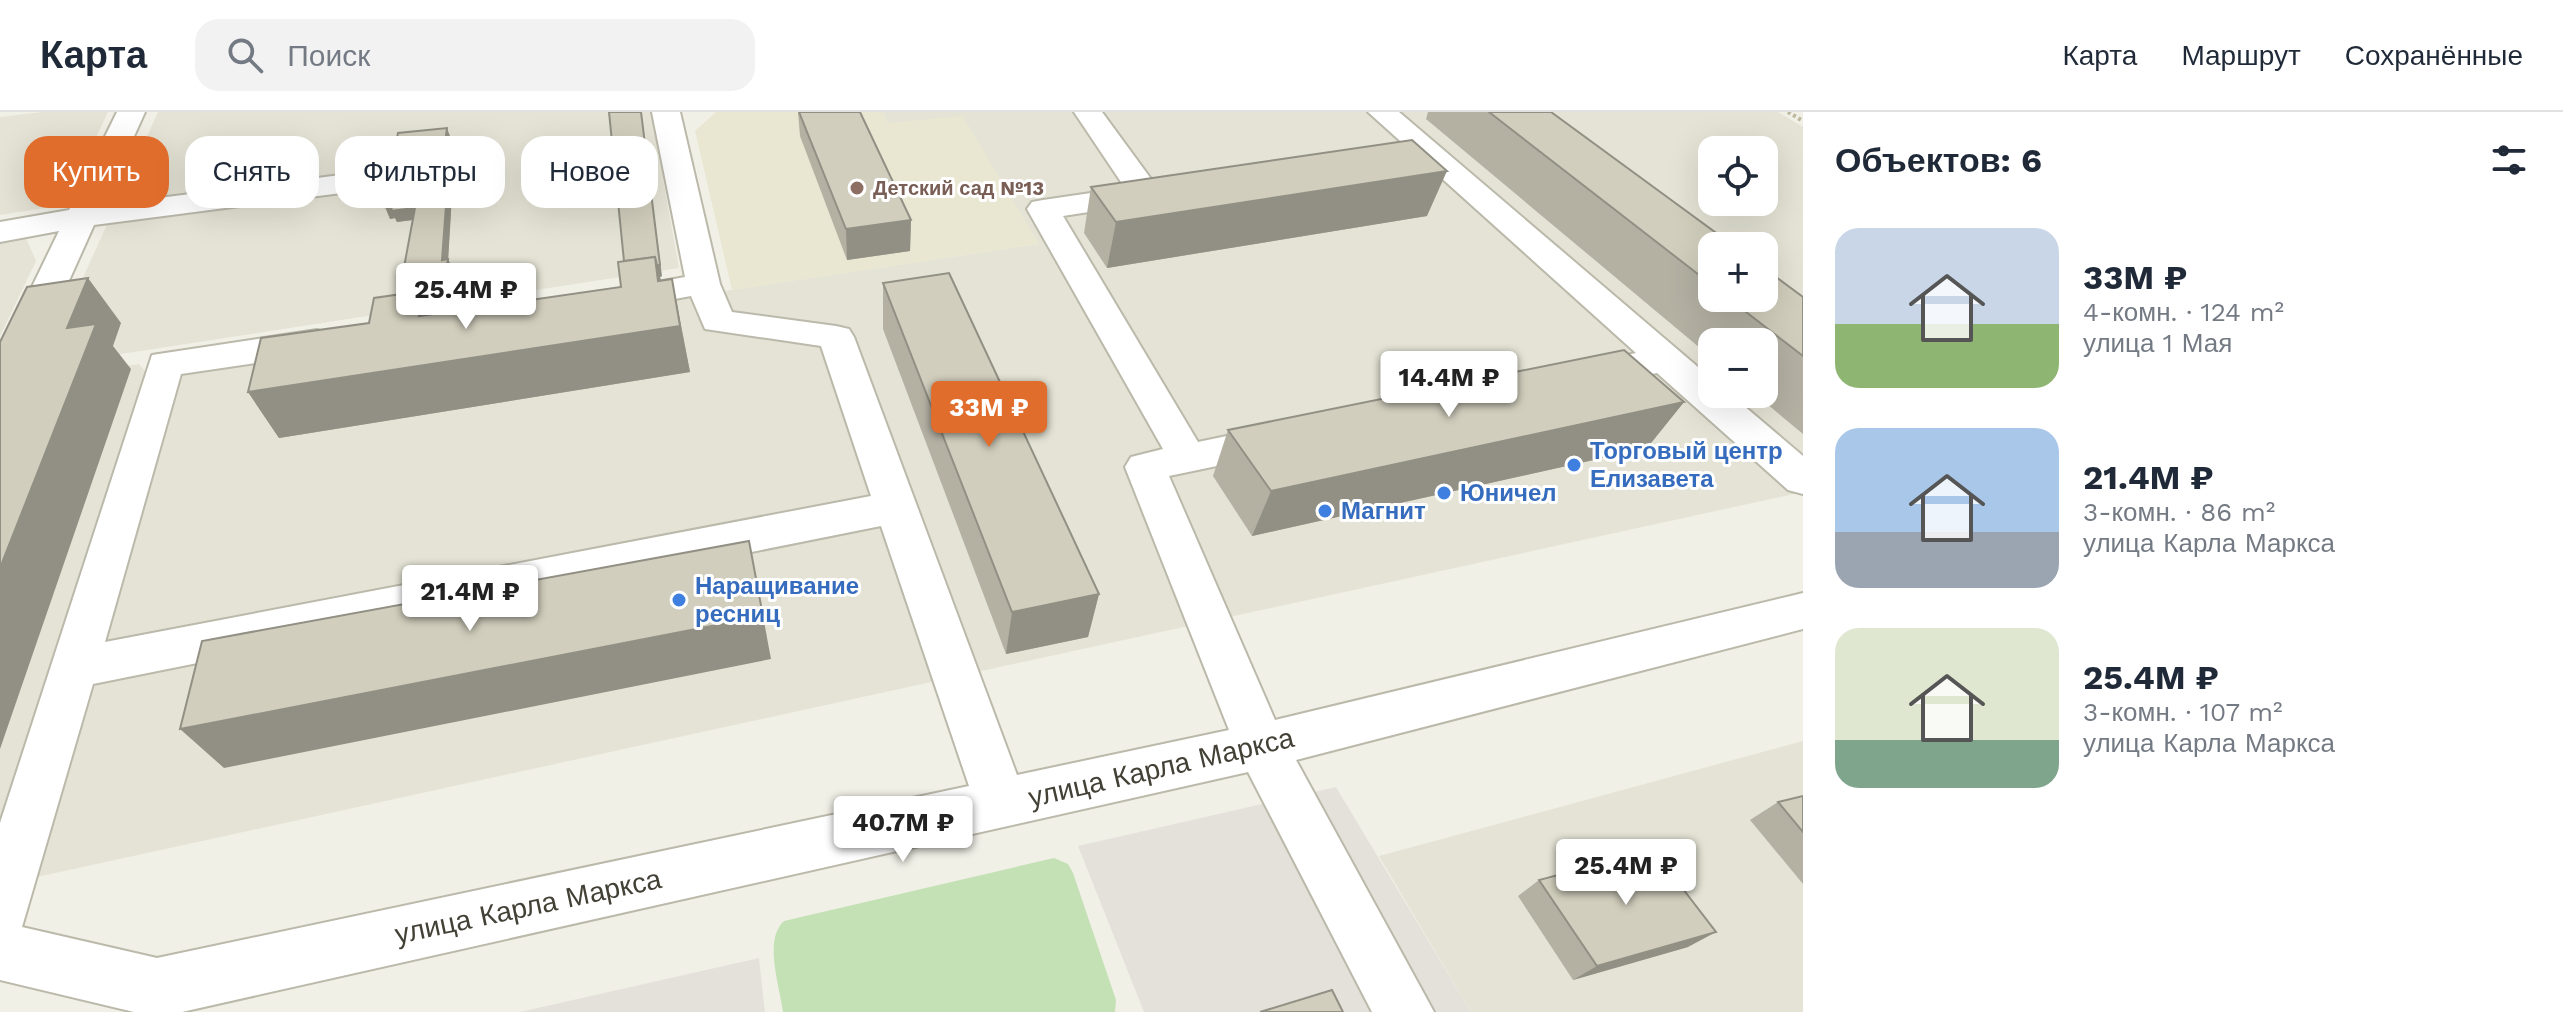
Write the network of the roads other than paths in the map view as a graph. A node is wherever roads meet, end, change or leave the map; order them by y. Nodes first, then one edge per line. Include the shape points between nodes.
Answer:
1 (131, 112) edge
2 (666, 112) edge
3 (1088, 112) edge
4 (1382, 112) edge
5 (335, 184) edge
6 (85, 215) junction
7 (0, 232) edge
8 (703, 284) junction
9 (588, 303) edge
10 (353, 337) edge
11 (1665, 359) junction
12 (1542, 385) edge
13 (0, 392) edge
14 (1311, 433) edge
15 (1188, 458) junction
16 (1803, 479) edge
17 (896, 507) junction
18 (1803, 611) edge
19 (73, 668) junction
20 (1261, 746) junction
21 (1001, 803) junction
22 (0, 912) edge
23 (0, 951) edge
24 (122, 996) edge
25 (1404, 1012) edge

1 - 6 street
2 - 8 street
3 - 15 street via 1160,192 1043,209
4 - 11 street via 1411,155
5 - 6 street
6 - 7 street
6 - 13 street
8 - 9 street
8 - 17 street via 718,321 836,337
10 - 19 street via 165,364
11 - 12 street
11 - 16 street
14 - 15 street
15 - 20 street via 1145,467
17 - 19 street
17 - 21 street
18 - 20 street, улица Карла Маркса
19 - 22 street
20 - 21 street, улица Карла Маркса
20 - 25 street
21 - 24 street, улица Карла Маркса
23 - 24 street, улица Карла Маркса

